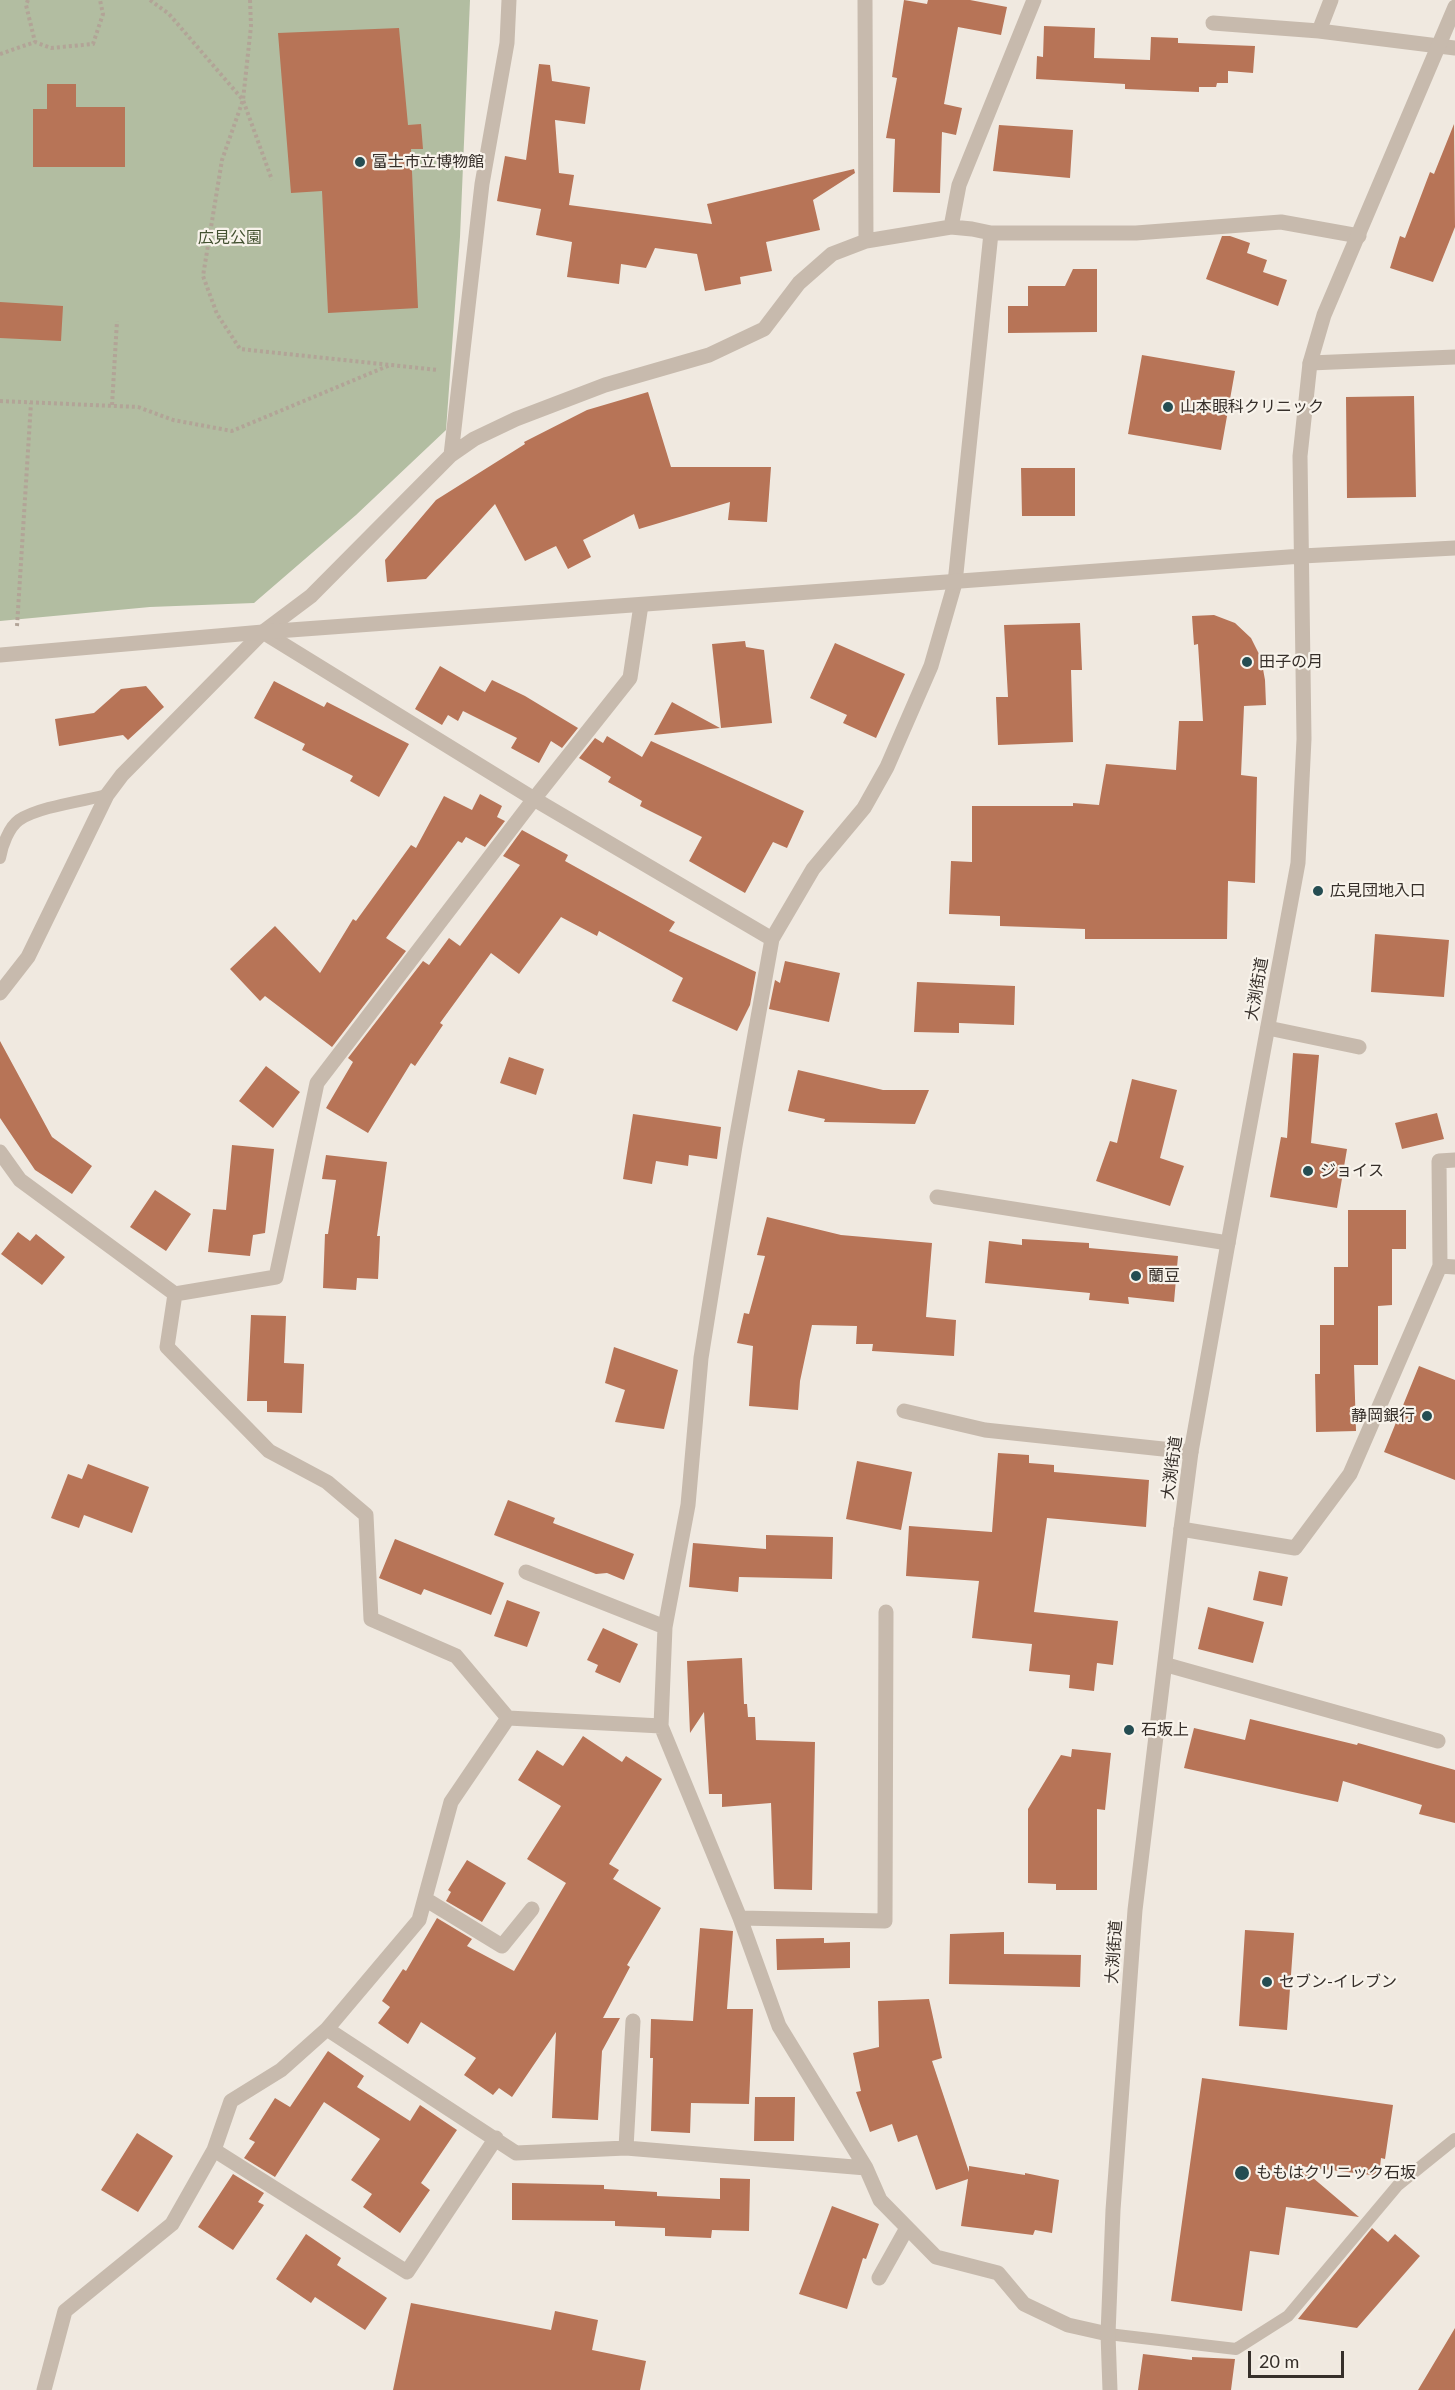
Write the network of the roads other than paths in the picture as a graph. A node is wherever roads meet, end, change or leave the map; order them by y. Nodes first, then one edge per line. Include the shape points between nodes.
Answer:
1 (509, 0) edge
2 (864, 0) edge
3 (1034, 0) edge
4 (1331, 0) edge
5 (1455, 7) edge
6 (1213, 23) dead end
7 (1319, 31) junction
8 (1439, 45) junction
9 (1455, 48) edge
10 (951, 227) junction
11 (991, 234) junction
12 (1359, 236) junction
13 (866, 241) junction
14 (1455, 357) edge
15 (1310, 363) junction
16 (451, 455) junction
17 (1455, 548) edge
18 (1302, 556) junction
19 (955, 583) junction
20 (641, 605) junction
21 (263, 632) junction
22 (0, 655) edge
23 (106, 795) junction
24 (534, 799) junction
25 (0, 858) edge
26 (772, 939) junction
27 (0, 993) edge
28 (1268, 1028) junction
29 (1359, 1047) dead end
30 (0, 1152) edge
31 (1455, 1160) edge
32 (937, 1197) dead end
33 (1228, 1243) junction
34 (1447, 1266) edge
35 (175, 1294) junction
36 (904, 1411) dead end
37 (1191, 1452) junction
38 (1181, 1529) junction
39 (526, 1572) dead end
40 (886, 1612) dead end
41 (665, 1627) junction
42 (1167, 1665) junction
43 (508, 1718) junction
44 (661, 1726) junction
45 (1438, 1741) dead end
46 (425, 1899) junction
47 (532, 1909) dead end
48 (740, 1918) junction
49 (633, 2021) dead end
50 (327, 2029) junction
51 (496, 2138) junction
52 (1455, 2139) edge
53 (626, 2148) junction
54 (214, 2150) junction
55 (866, 2168) junction
56 (907, 2228) junction
57 (879, 2278) dead end
58 (1108, 2334) junction
59 (44, 2390) edge
60 (1110, 2390) edge

1 - 16 street via 507,43 482,184
2 - 13 street
3 - 10 street via 959,184
4 - 7 street
5 - 8 street, 大渕街道
6 - 7 street
7 - 8 street
8 - 9 street
8 - 12 street, 大渕街道
10 - 11 street
10 - 13 street
11 - 12 street via 1136,233 1281,222
11 - 19 street
12 - 15 street, 大渕街道 via 1324,315
13 - 16 street via 832,254 799,283 764,329 709,356 605,385 516,419
14 - 15 street
15 - 18 street, 大渕街道 via 1300,456
16 - 21 street via 311,596
17 - 18 street
18 - 19 street
18 - 28 street, 大渕街道 via 1304,739 1298,863
19 - 20 street
19 - 26 street via 931,666 887,767 864,807 813,869
20 - 21 street
20 - 24 street via 630,678
21 - 22 street
21 - 23 street
21 - 24 street
23 - 25 lane via 45,809 18,820 2,845
23 - 27 street via 28,957
24 - 26 street
24 - 35 street via 317,1083 276,1277
26 - 41 street via 702,1346 688,1505
28 - 29 street
28 - 33 street, 大渕街道
30 - 35 street via 20,1180
31 - 34 street via 1439,1161
32 - 33 street
33 - 37 street, 大渕街道
34 - 38 street via 1350,1474 1295,1548
35 - 43 street via 167,1347 269,1451 327,1482 366,1515 371,1619 456,1656
36 - 37 street via 985,1430
37 - 38 street, 大渕街道
38 - 42 street, 大渕街道
39 - 41 street
40 - 48 street via 885,1921
41 - 44 street
42 - 45 street
42 - 58 street, 大渕街道 via 1135,1910
43 - 44 street
43 - 46 street via 451,1802
44 - 48 street
46 - 47 street via 502,1946
46 - 50 street via 419,1920
48 - 55 street via 779,2026
49 - 53 street
50 - 51 street
50 - 54 street via 281,2070 231,2101
51 - 53 street via 516,2153
51 - 54 street via 407,2272
52 - 58 lane via 1398,2185 1288,2316 1236,2349
53 - 55 street
54 - 59 street via 172,2224 65,2311
55 - 56 street via 880,2200
56 - 57 street
56 - 58 street via 936,2257 998,2273 1024,2304 1068,2325
58 - 60 street, 大渕街道

